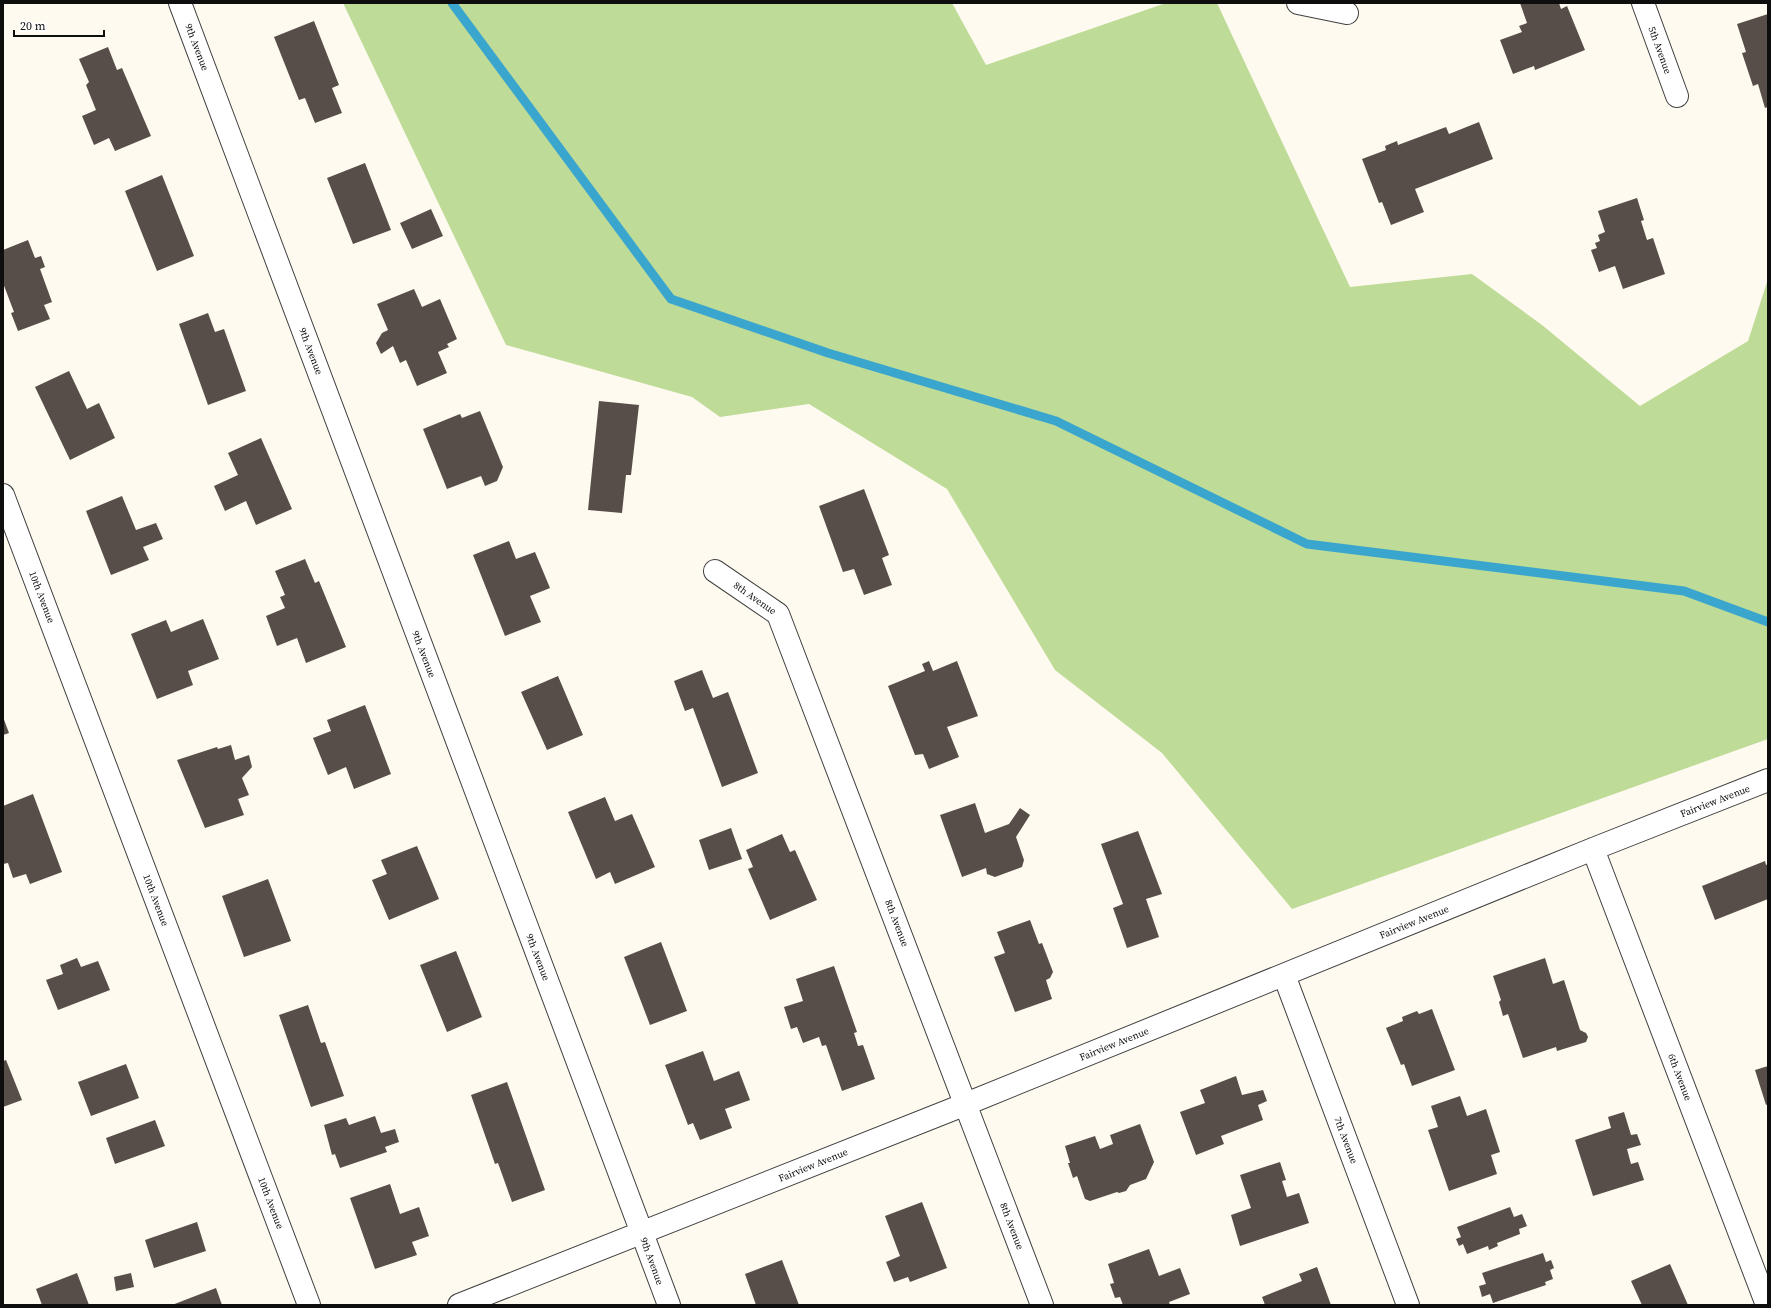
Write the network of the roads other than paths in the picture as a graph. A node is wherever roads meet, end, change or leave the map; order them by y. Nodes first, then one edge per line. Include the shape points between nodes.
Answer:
1 (180, 3) edge
2 (1298, 3) edge
3 (1643, 3) edge
4 (1347, 13) dead end
5 (1677, 96) dead end
6 (3, 495) edge
7 (715, 571) dead end
8 (1768, 780) edge
9 (1593, 849) junction
10 (1284, 975) junction
11 (966, 1104) junction
12 (642, 1233) junction
13 (309, 1305) edge
14 (459, 1305) edge
15 (669, 1305) edge
16 (1042, 1305) edge
17 (1408, 1305) edge
18 (1768, 1305) edge

1 - 12 street, 9th Avenue
2 - 4 street
3 - 5 street, 5th Avenue
6 - 13 street, 10th Avenue
7 - 11 street, 8th Avenue via 778,614
8 - 9 street, Fairview Avenue
9 - 10 street, Fairview Avenue
9 - 18 street, 6th Avenue
10 - 11 street, Fairview Avenue
10 - 17 street, 7th Avenue
11 - 12 street, Fairview Avenue
11 - 16 street, 8th Avenue
12 - 14 street, Fairview Avenue
12 - 15 street, 9th Avenue

